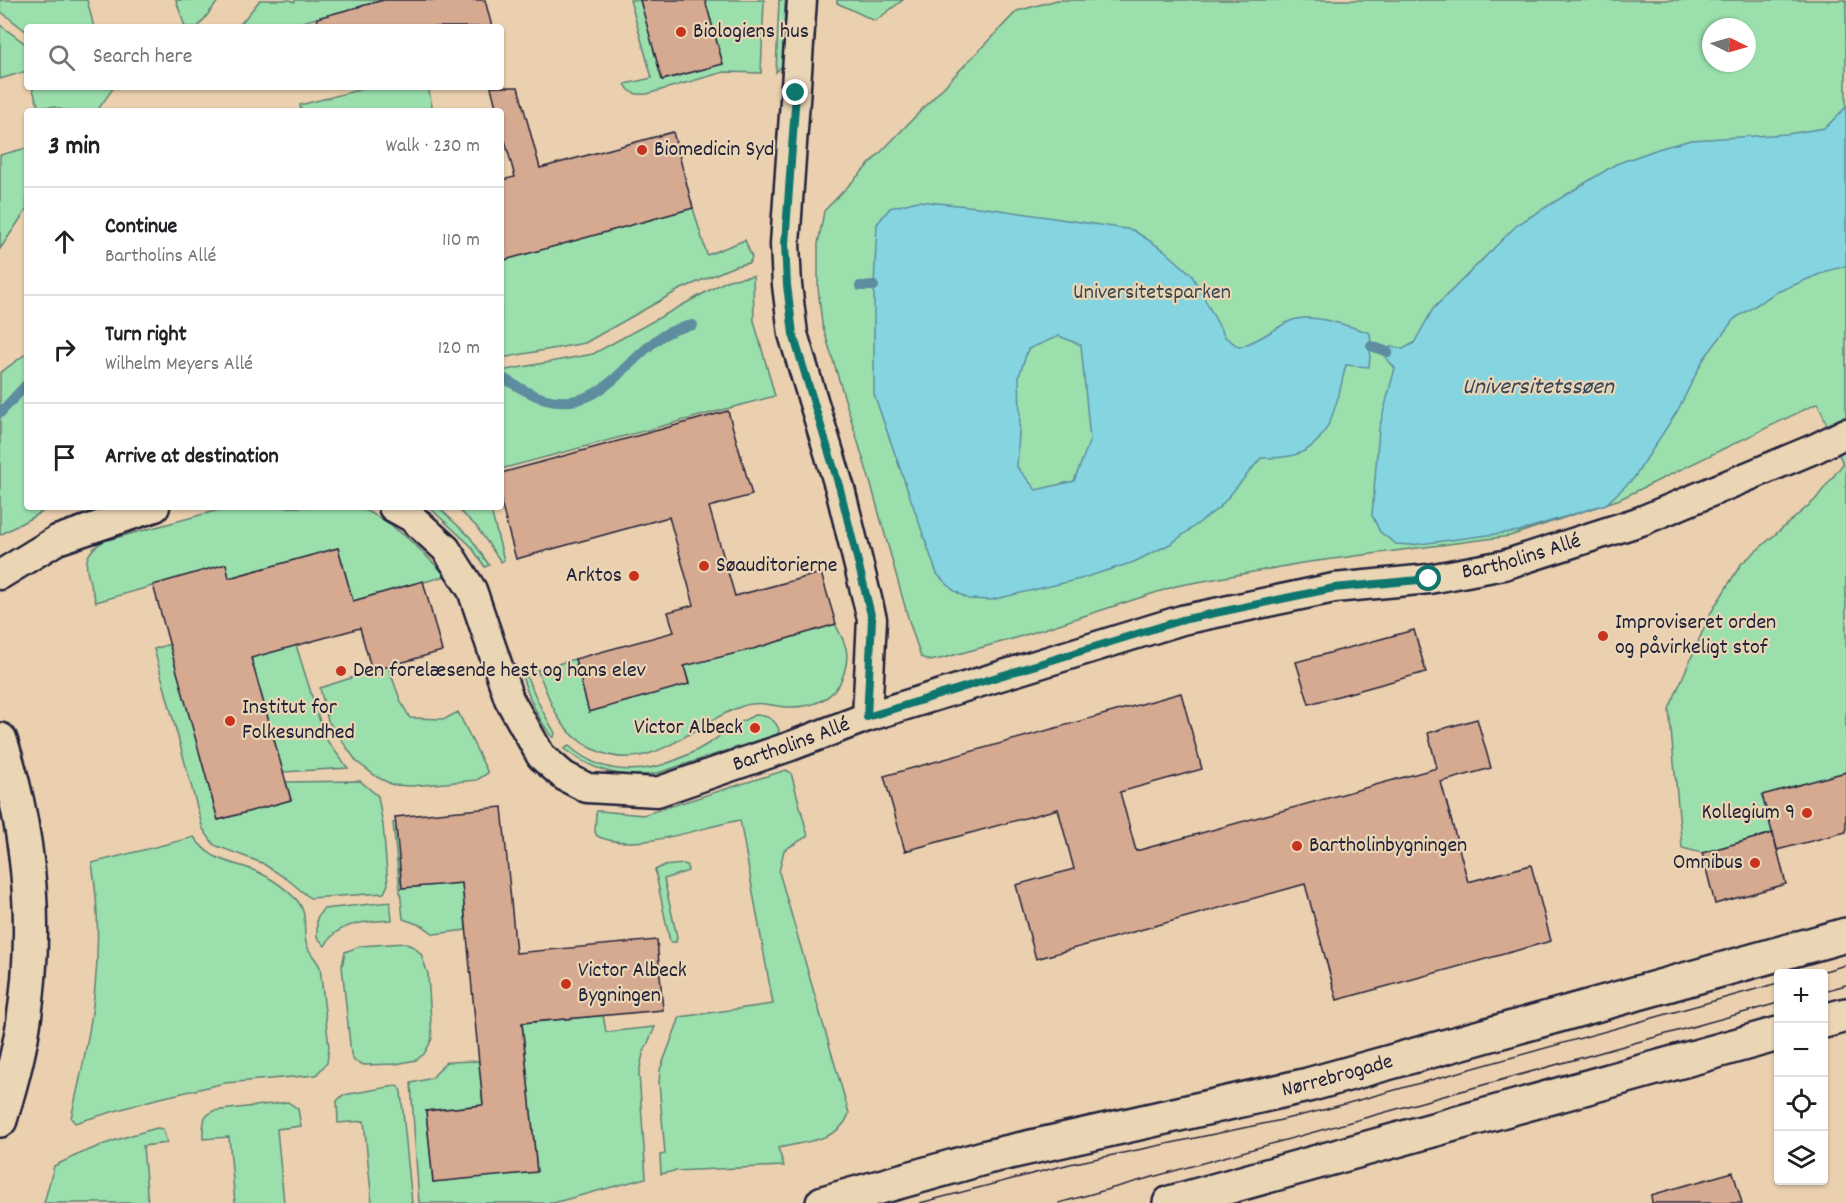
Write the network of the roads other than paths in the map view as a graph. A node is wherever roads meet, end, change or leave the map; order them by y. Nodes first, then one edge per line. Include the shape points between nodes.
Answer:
1 (802, 0) edge
2 (1846, 433) edge
3 (147, 510) edge
4 (398, 510) edge
5 (0, 575) edge
6 (867, 717) junction
7 (0, 740) edge
8 (1846, 935) edge
9 (1846, 1015) edge
10 (1828, 1020) edge
11 (1774, 1035) edge
12 (0, 1120) edge
13 (823, 1203) edge
14 (1170, 1203) edge

1 - 6 street via 785,244 787,285 793,334 840,489 872,619
2 - 6 street, Bartholins Allé via 1641,521 1504,565 1429,579 1334,588 1182,620
3 - 5 street via 57,540
4 - 6 street, Bartholins Allé via 446,549 472,590 508,699 541,756 586,788 657,792
7 - 12 main road via 25,845 30,918 28,989 14,1071
8 - 13 main road, Nørrebrogade via 1308,1085 987,1157
9 - 10 main road
11 - 14 main road

